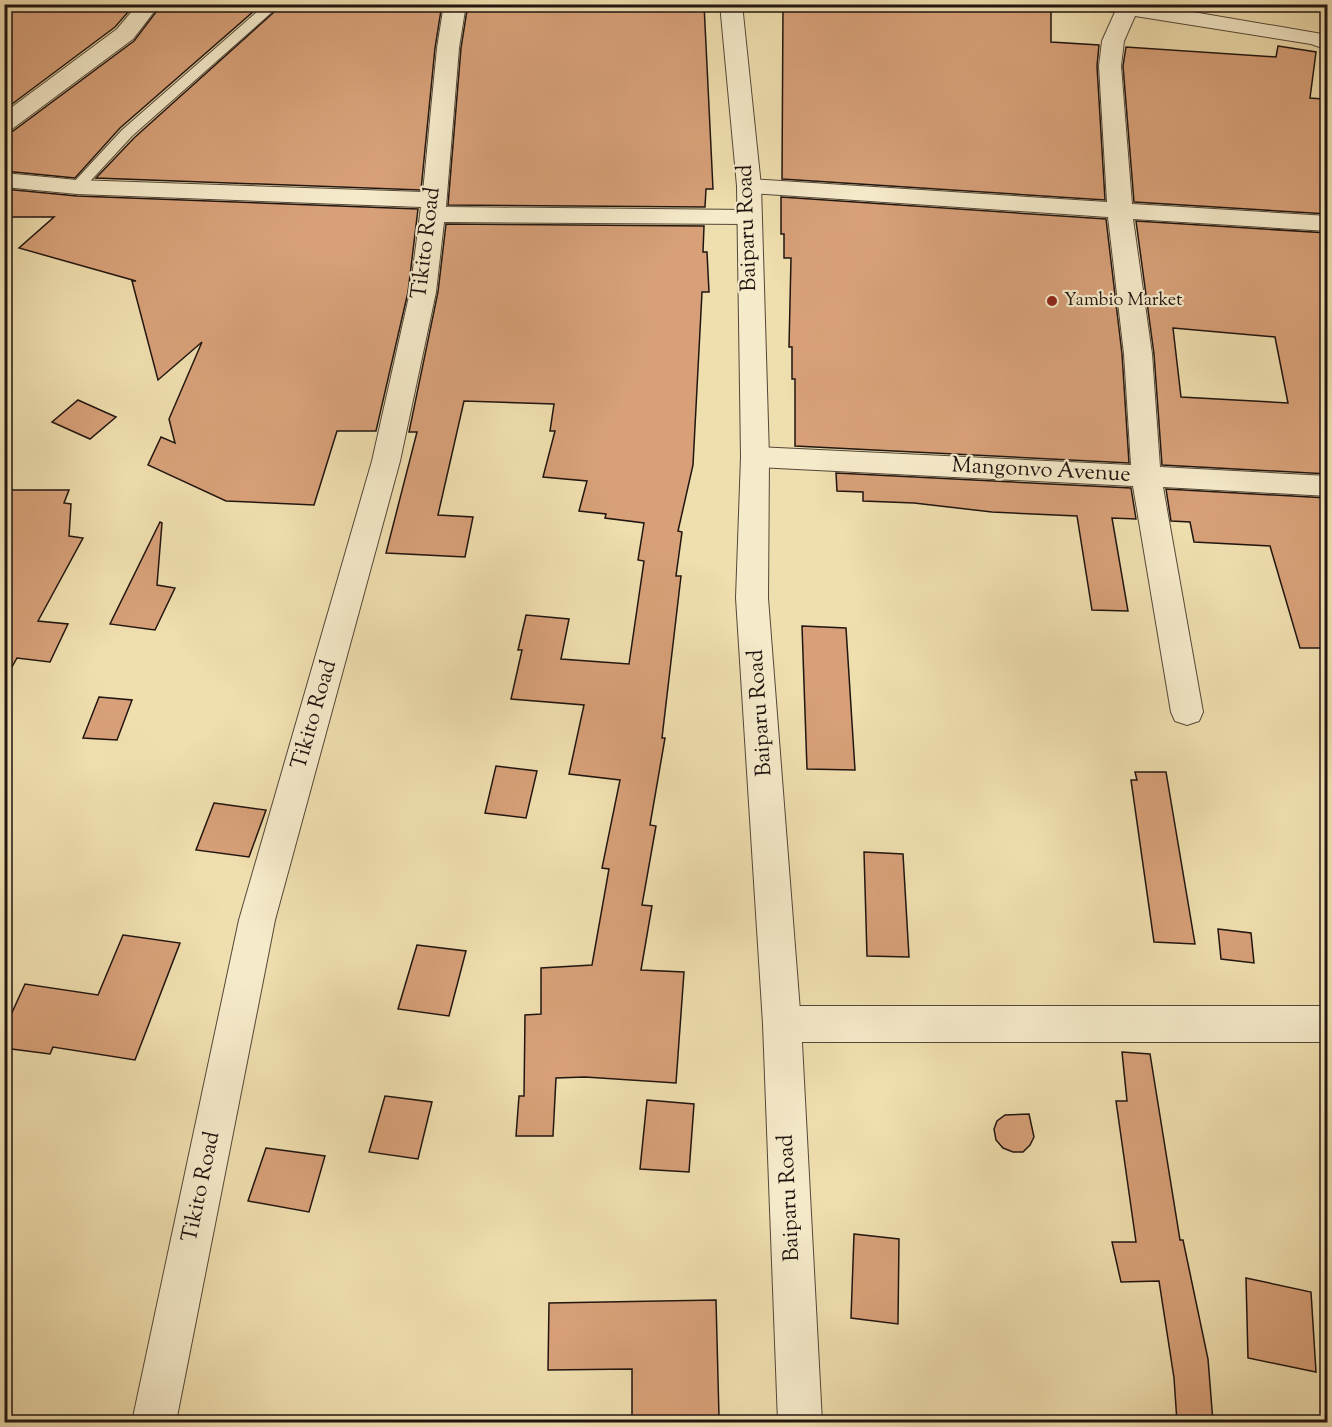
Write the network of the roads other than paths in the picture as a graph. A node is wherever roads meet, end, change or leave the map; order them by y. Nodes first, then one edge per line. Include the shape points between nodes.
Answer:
1 (150, 4) edge
2 (274, 4) edge
3 (455, 4) edge
4 (731, 4) edge
5 (1115, 6) edge
6 (1328, 45) edge
7 (4, 124) edge
8 (4, 180) edge
9 (77, 187) junction
10 (748, 202) junction
11 (433, 207) junction
12 (1120, 210) junction
13 (1328, 224) edge
14 (754, 457) junction
15 (1146, 476) junction
16 (1328, 486) edge
17 (1186, 712) dead end
18 (782, 1024) junction
19 (1328, 1024) edge
20 (154, 1422) edge
21 (800, 1422) edge

1 - 7 street via 125,34
2 - 9 lane via 127,133
3 - 11 street, Tikito Road
4 - 10 street, Baiparu Road
5 - 6 street via 1317,38
5 - 12 street via 1110,66
8 - 9 street
9 - 11 street
10 - 11 street
10 - 12 street
10 - 14 street, Baiparu Road
11 - 20 street, Tikito Road via 423,292 386,461 257,920
12 - 13 street
12 - 15 street via 1138,354
14 - 15 street, Mangonvo Avenue
14 - 18 street, Baiparu Road via 752,598
15 - 16 street, Mangonvo Avenue
15 - 17 street
18 - 19 street
18 - 21 street, Baiparu Road

